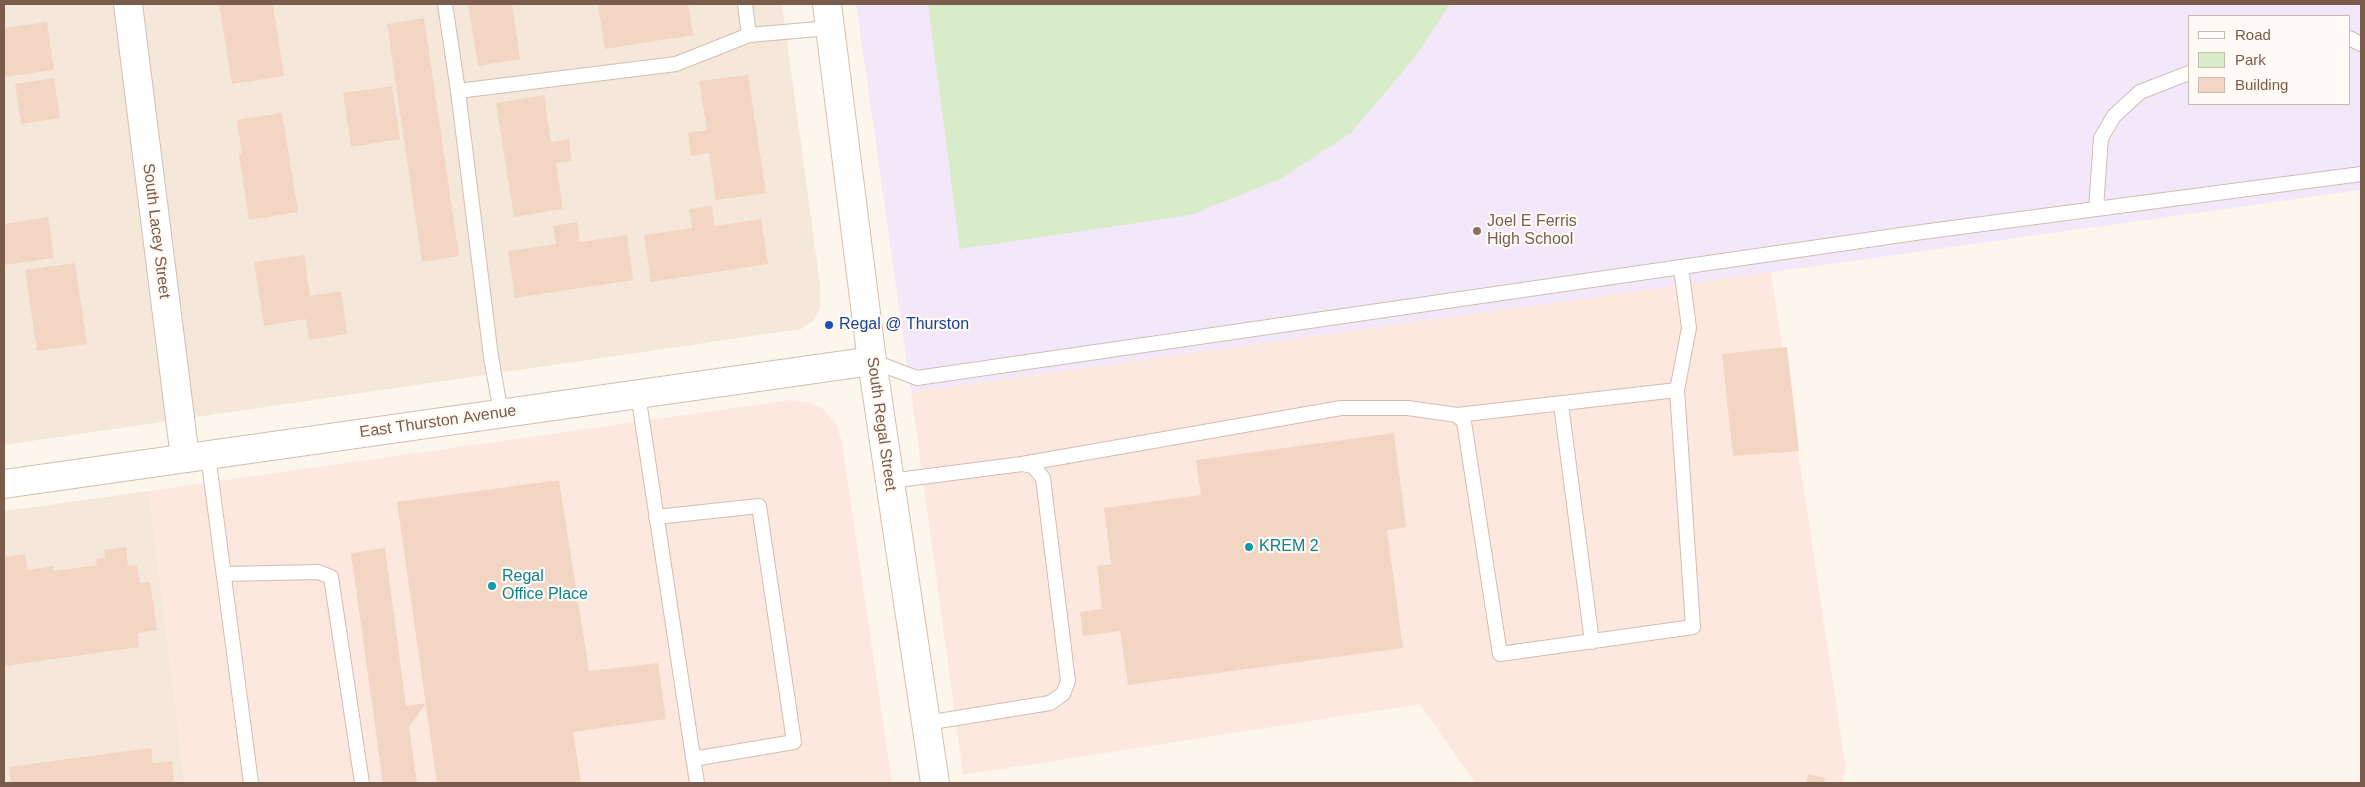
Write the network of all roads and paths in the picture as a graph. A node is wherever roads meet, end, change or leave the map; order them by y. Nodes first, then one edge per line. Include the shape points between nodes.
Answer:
1 (128, 4) edge
2 (445, 4) edge
3 (745, 4) edge
4 (829, 16) edge
5 (749, 34) junction
6 (2188, 73) edge
7 (458, 91) junction
8 (2361, 174) edge
9 (2096, 209) junction
10 (1681, 267) junction
11 (872, 361) junction
12 (1677, 390) junction
13 (638, 394) junction
14 (1562, 404) junction
15 (502, 413) junction
16 (1457, 415) junction
17 (196, 457) junction
18 (1022, 464) junction
19 (890, 481) junction
20 (4, 484) edge
21 (656, 517) junction
22 (224, 574) junction
23 (1592, 642) junction
24 (926, 723) junction
25 (693, 759) junction
26 (251, 783) edge
27 (362, 783) edge
28 (697, 783) edge
29 (934, 783) edge

1 - 17 street, South Lacey Street
2 - 7 lane
3 - 5 lane
4 - 5 lane
4 - 11 street, South Regal Street
5 - 7 lane via 676,64
6 - 9 lane via 2140,92 2114,116 2101,138
7 - 15 lane
8 - 9 lane
9 - 10 lane
10 - 11 lane via 917,378
10 - 12 lane via 1689,328
11 - 13 street, East Thurston Avenue
11 - 19 street, South Regal Street
12 - 14 lane
12 - 23 lane via 1693,627
13 - 15 street, East Thurston Avenue
13 - 21 lane
14 - 16 lane
14 - 23 lane
15 - 17 street, East Thurston Avenue
16 - 18 lane via 1408,408 1341,408
16 - 23 lane via 1464,422 1500,654
17 - 20 street, East Thurston Avenue
17 - 22 lane
18 - 19 lane
18 - 24 lane via 1033,466 1043,478 1068,681 1063,694 1050,703
19 - 24 street, South Regal Street
21 - 25 lane
21 - 25 lane via 758,506 788,702 794,742
22 - 26 lane
22 - 27 lane via 318,572 331,577
24 - 29 street, South Regal Street
25 - 28 lane

